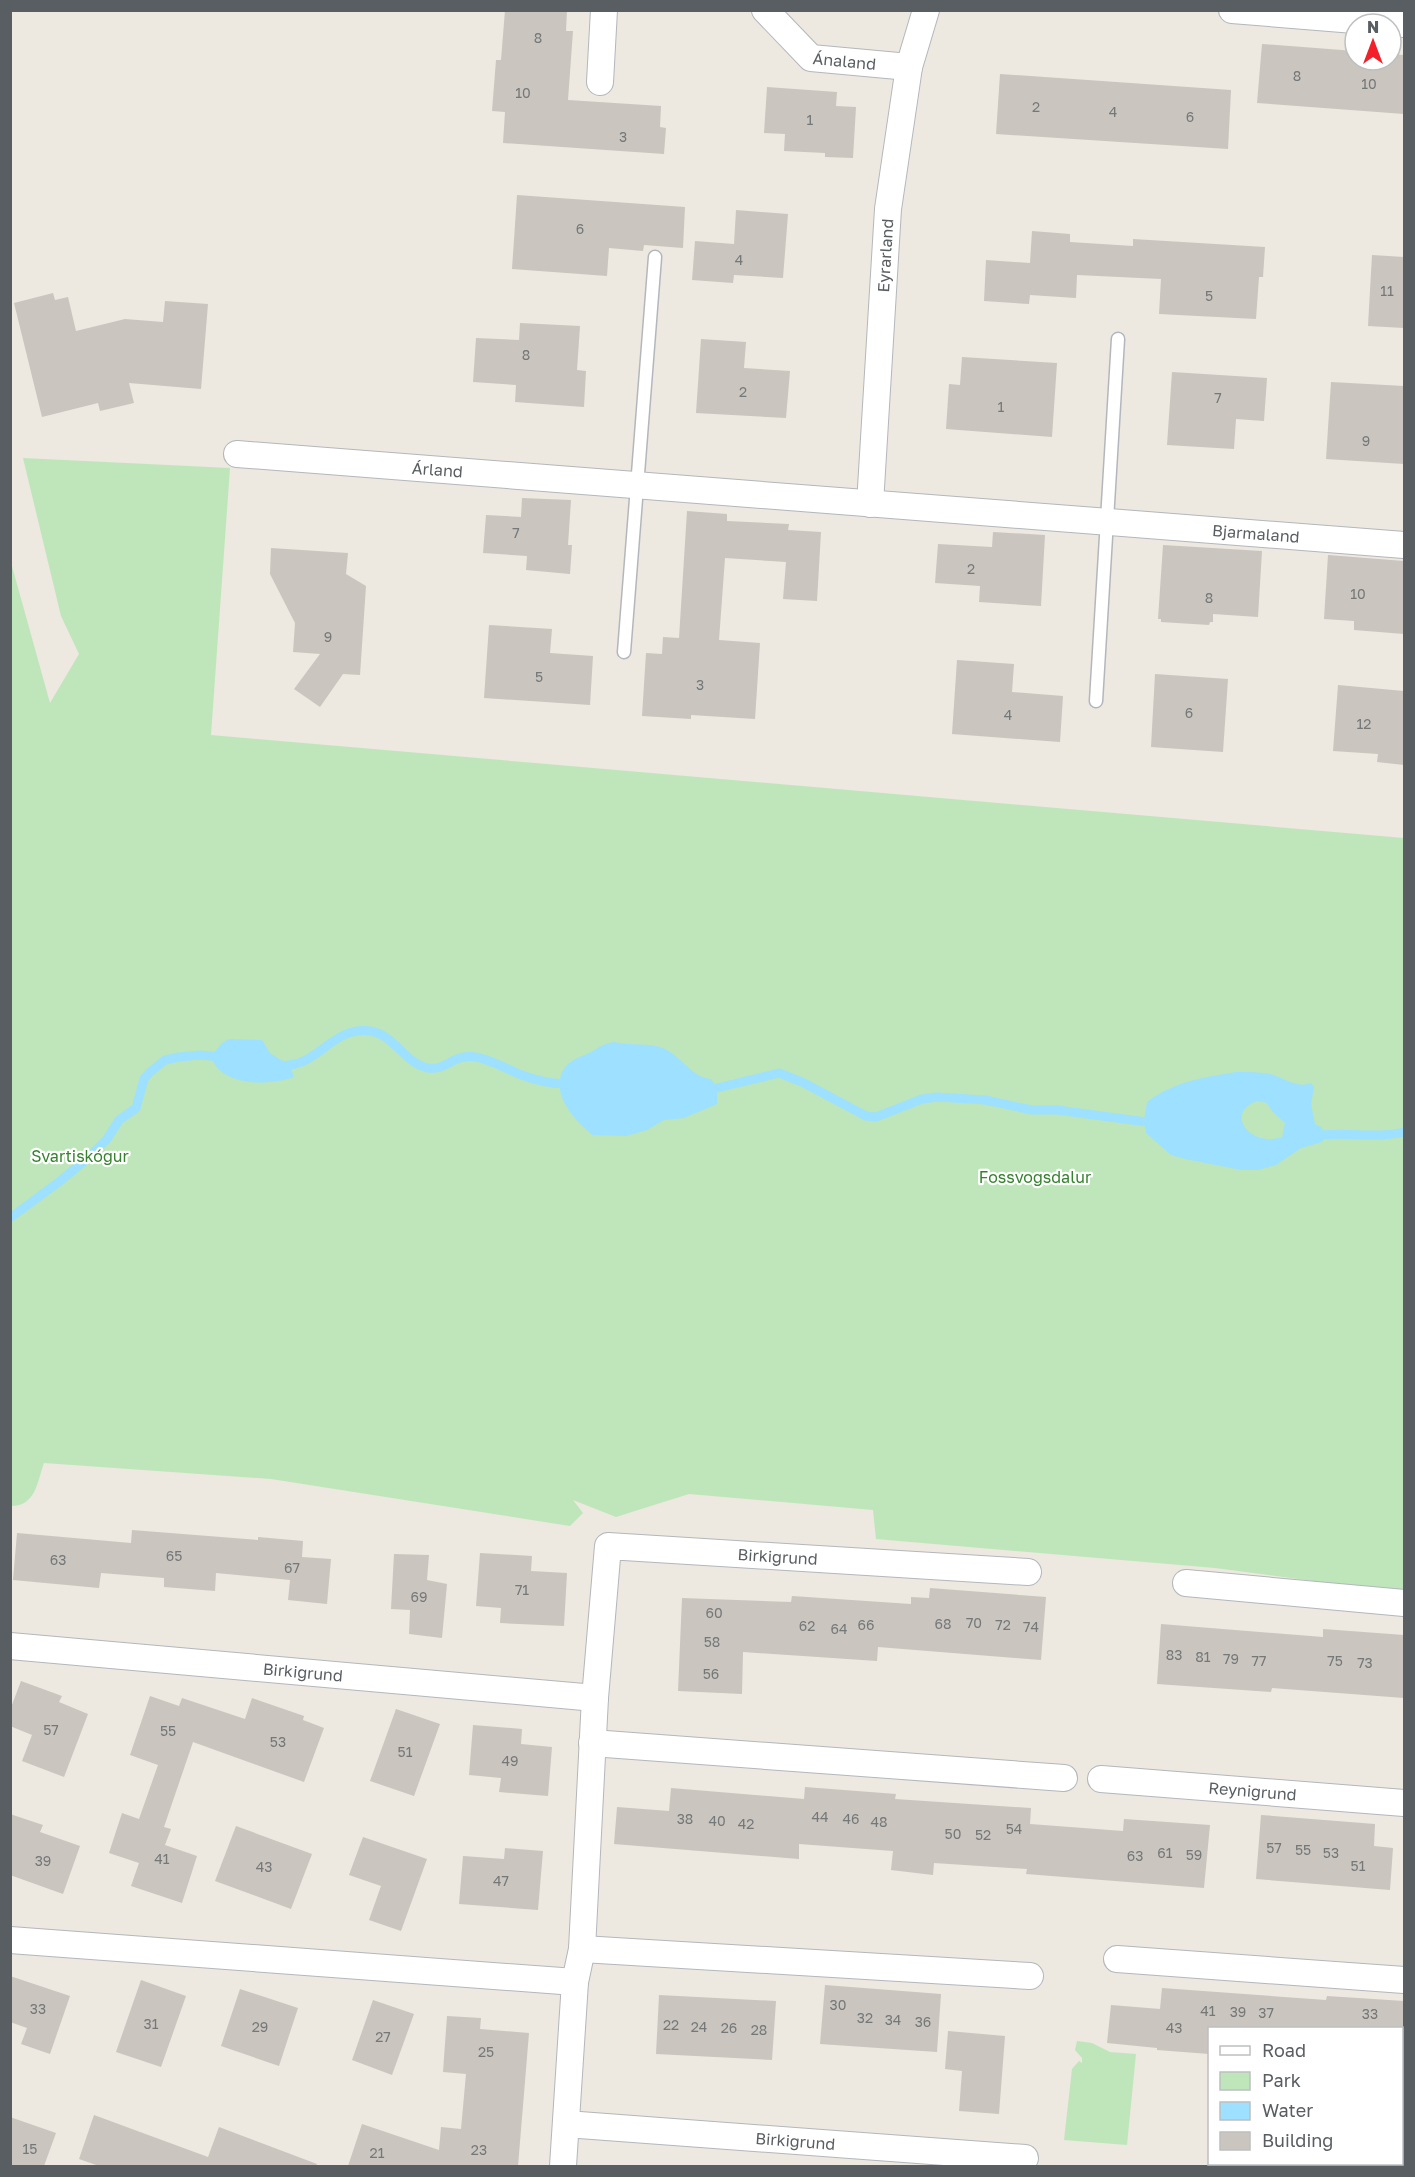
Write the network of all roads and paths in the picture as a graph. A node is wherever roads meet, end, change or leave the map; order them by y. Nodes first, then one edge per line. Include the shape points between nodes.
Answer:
1 (604, 10) edge
2 (765, 10) edge
3 (926, 10) edge
4 (1244, 11) edge
5 (1404, 24) edge
6 (909, 67) junction
7 (600, 82) dead end
8 (655, 257) dead end
9 (1118, 339) dead end
10 (237, 454) dead end
11 (637, 485) junction
12 (870, 504) junction
13 (1107, 522) junction
14 (1404, 545) edge
15 (624, 652) dead end
16 (1096, 701) dead end
17 (1028, 1572) dead end
18 (1186, 1583) dead end
19 (1404, 1603) edge
20 (10, 1646) edge
21 (595, 1698) junction
22 (592, 1743) junction
23 (1064, 1778) dead end
24 (1101, 1779) dead end
25 (1404, 1803) edge
26 (10, 1940) edge
27 (582, 1949) junction
28 (1117, 1959) dead end
29 (1030, 1976) dead end
30 (1404, 1980) edge
31 (575, 1982) junction
32 (566, 2124) junction
33 (1025, 2158) dead end
34 (563, 2166) edge

1 - 7 street
2 - 6 street, Ánaland via 811,58
3 - 6 street, Eyrarland
4 - 5 street
6 - 12 street, Eyrarland via 888,209
8 - 11 lane
9 - 13 lane
10 - 11 street, Árland
11 - 12 street, Árland
11 - 15 lane
12 - 13 street, Bjarmaland
13 - 14 street, Bjarmaland
13 - 16 lane
17 - 21 street, Birkigrund via 608,1546
18 - 19 street
20 - 21 street, Birkigrund
21 - 22 street, Birkigrund
22 - 23 street
22 - 27 street, Birkigrund
24 - 25 street, Reynigrund
26 - 31 street
27 - 29 street
27 - 31 street, Birkigrund
28 - 30 street
31 - 32 street, Birkigrund
32 - 33 street, Birkigrund
32 - 34 street, Birkigrund

